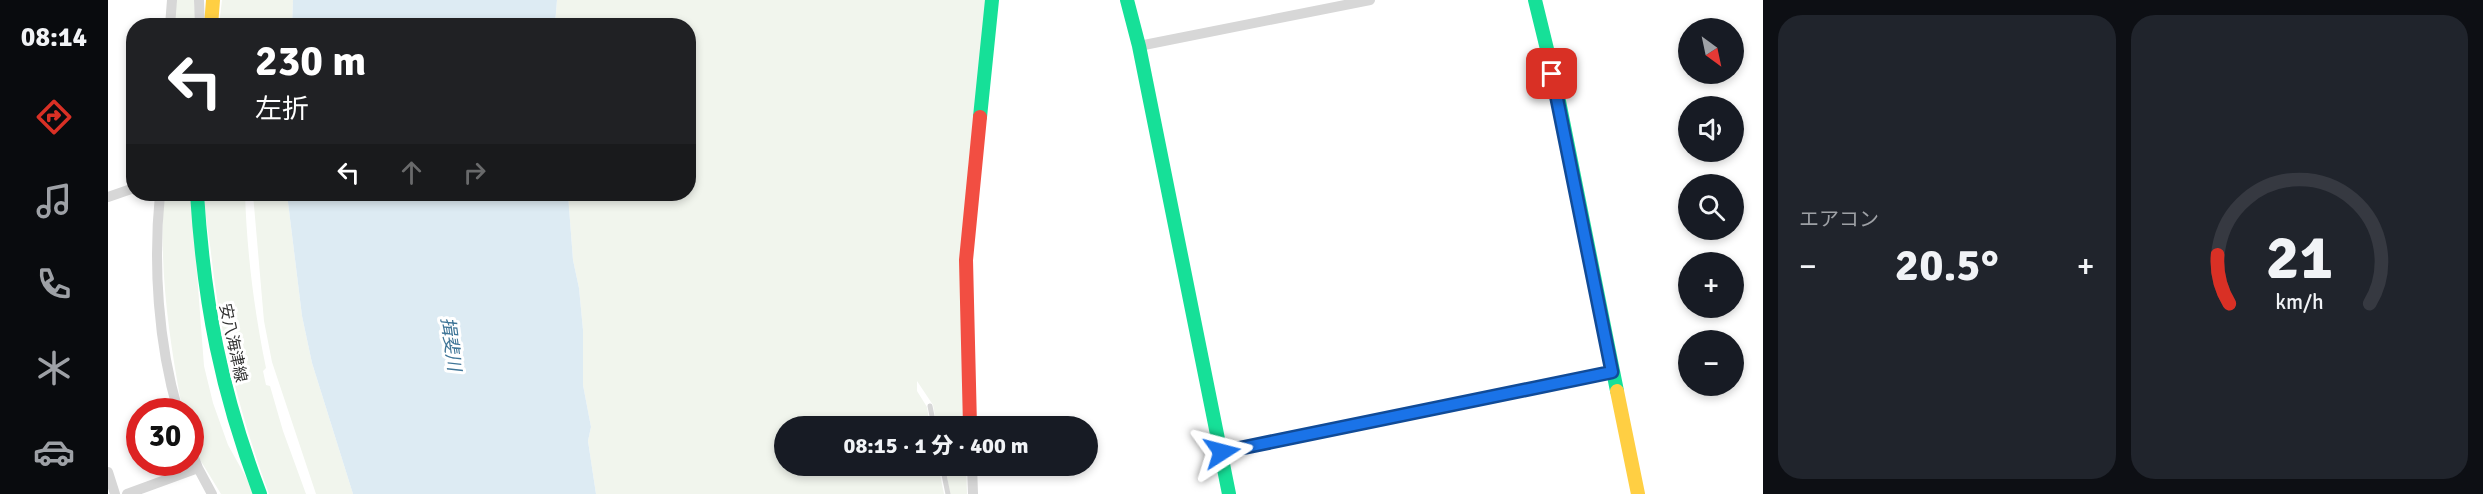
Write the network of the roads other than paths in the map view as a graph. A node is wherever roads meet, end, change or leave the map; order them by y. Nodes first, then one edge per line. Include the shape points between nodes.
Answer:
1 (172, 0) edge
2 (199, 0) edge
3 (213, 0) edge
4 (992, 0) edge
5 (1127, 0) edge
6 (1370, 0) edge
7 (1535, 0) edge
8 (171, 18) edge
9 (200, 18) edge
10 (212, 18) edge
11 (1139, 46) junction
12 (126, 191) edge
13 (108, 197) edge
14 (160, 201) edge
15 (198, 201) edge
16 (1612, 372) junction
17 (176, 398) edge
18 (930, 406) dead end
19 (932, 416) edge
20 (970, 416) edge
21 (1222, 452) junction
22 (108, 472) edge
23 (180, 476) edge
24 (202, 476) edge
25 (944, 476) edge
26 (972, 476) edge
27 (143, 492) edge
28 (115, 494) edge
29 (127, 494) edge
30 (212, 494) edge
31 (260, 494) edge
32 (948, 494) edge
33 (973, 494) edge
34 (1229, 494) edge
35 (1638, 494) edge

1 - 8 street
2 - 9 street
3 - 10 street
4 - 20 street via 966,260
5 - 11 street
6 - 11 street
7 - 16 street via 1556,86
11 - 21 street
12 - 13 street
14 - 17 street via 158,257 163,330
15 - 31 street, 安八海津線 via 208,307 240,441
16 - 21 street
16 - 35 street
18 - 19 lane
21 - 34 street
22 - 28 street
23 - 27 street
24 - 30 street
25 - 32 lane
26 - 33 street
27 - 29 street

